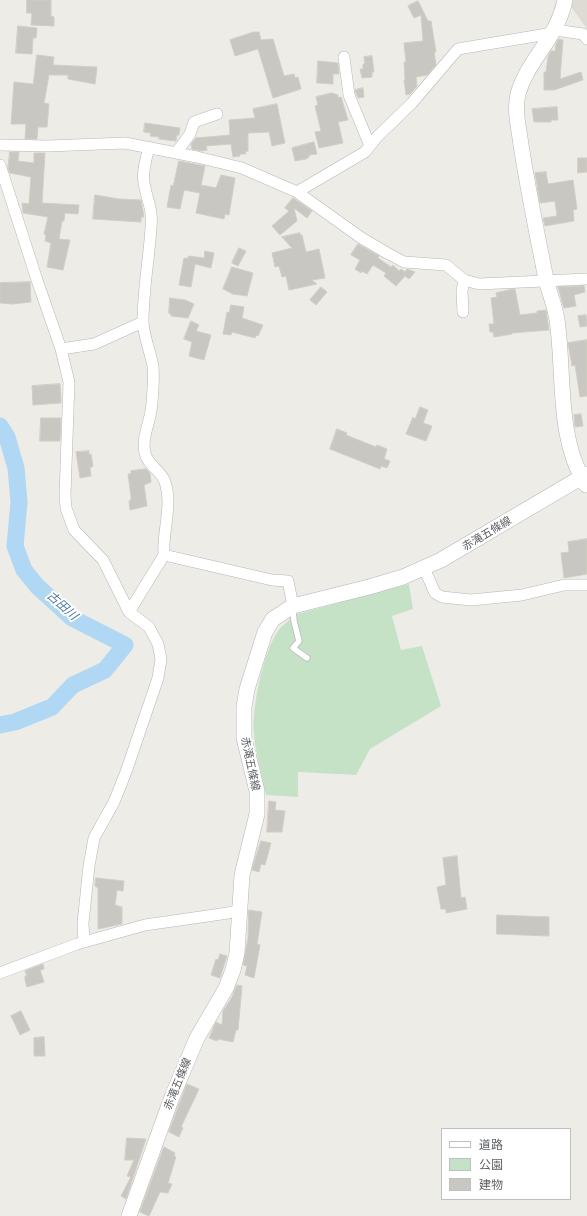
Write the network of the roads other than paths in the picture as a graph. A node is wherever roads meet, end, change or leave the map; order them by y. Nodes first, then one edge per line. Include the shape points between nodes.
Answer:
1 (561, 5) edge
2 (555, 30) junction
3 (587, 39) edge
4 (344, 57) dead end
5 (217, 114) dead end
6 (0, 145) edge
7 (370, 146) junction
8 (148, 147) junction
9 (176, 153) junction
10 (0, 165) edge
11 (298, 192) junction
12 (587, 279) edge
13 (464, 280) junction
14 (547, 281) junction
15 (463, 312) dead end
16 (143, 322) junction
17 (61, 349) junction
18 (585, 479) edge
19 (164, 555) junction
20 (424, 568) junction
21 (587, 585) edge
22 (293, 606) junction
23 (129, 612) junction
24 (307, 658) dead end
25 (239, 910) junction
26 (84, 942) junction
27 (0, 974) edge
28 (129, 1216) edge

1 - 2 main road
2 - 3 street via 583,34
2 - 7 street via 547,34 458,49 412,103
2 - 14 main road via 528,71 518,94 516,116 526,182
4 - 7 street via 349,95
5 - 9 street via 194,122 190,134
6 - 8 street via 125,143
7 - 11 street via 365,152
8 - 9 street
8 - 16 street via 143,174 152,209
9 - 11 street via 242,168
10 - 17 street
11 - 13 street via 386,254 404,262 446,265
12 - 14 street
13 - 14 street via 479,284
13 - 15 street
14 - 18 main road via 557,318 564,417 571,448
16 - 17 street via 94,344
16 - 19 street via 153,366 152,414 144,439 144,452 147,460 165,481 167,502
17 - 23 street via 69,382 66,508 74,530 103,560
18 - 20 main road, 赤滝五條線
19 - 22 street via 288,582
19 - 23 street
20 - 21 street via 435,593 449,598 471,600 508,597 564,585
20 - 22 main road, 赤滝五條線 via 369,587
22 - 24 lane via 299,641 293,648
22 - 25 main road, 赤滝五條線 via 273,619 265,632 247,689 244,738 257,791 257,814 242,875
23 - 26 street via 149,627 158,644 161,659 158,678 126,772 114,802 94,838 83,923
25 - 26 street via 145,925
25 - 28 main road, 赤滝五條線 via 237,954 233,970 226,988 197,1038 172,1097
26 - 27 street

